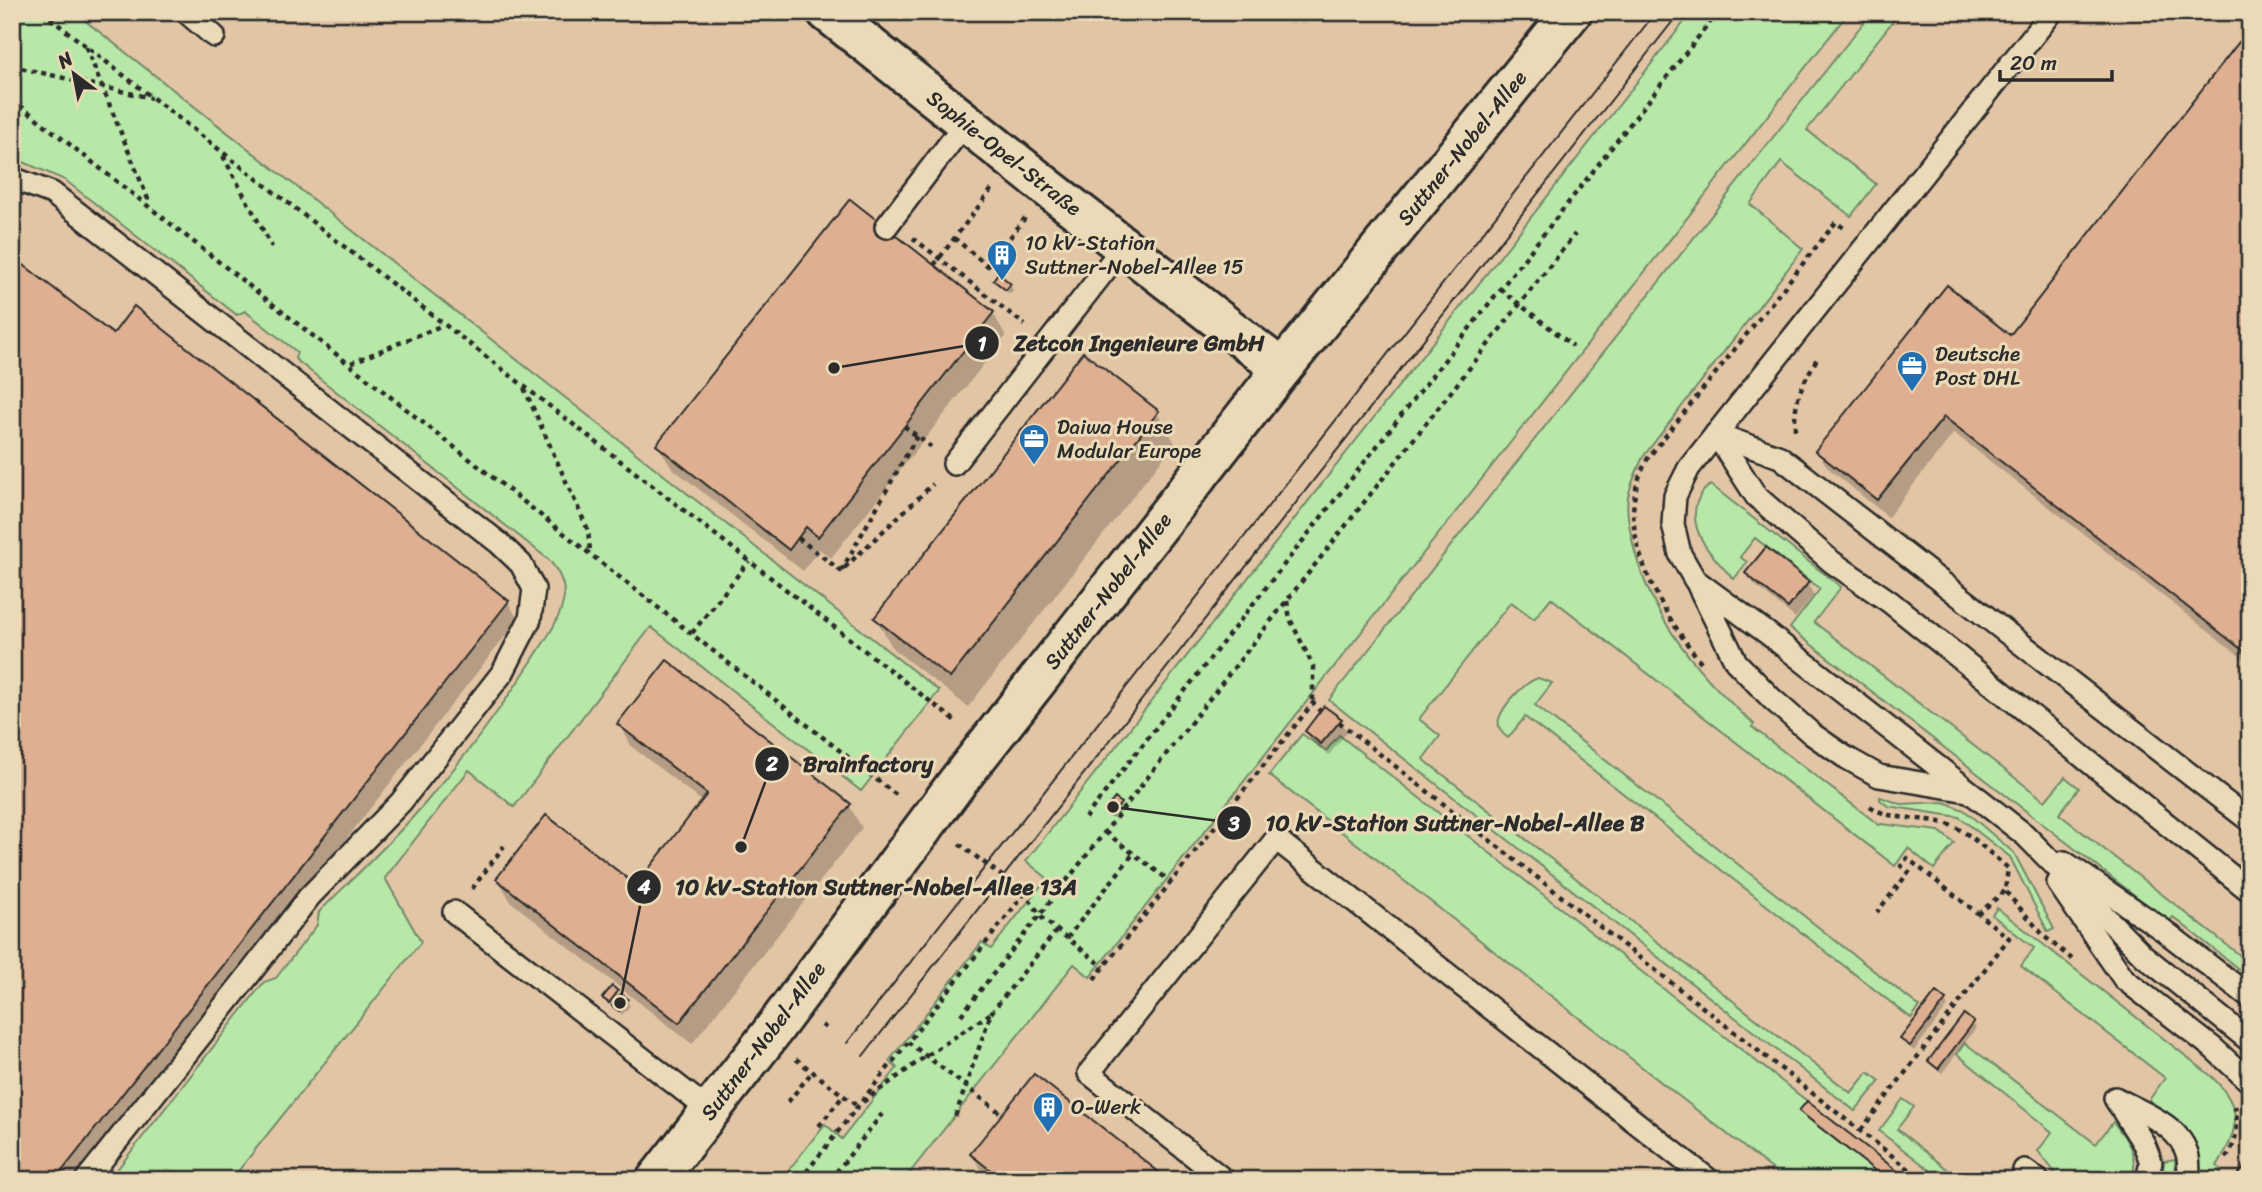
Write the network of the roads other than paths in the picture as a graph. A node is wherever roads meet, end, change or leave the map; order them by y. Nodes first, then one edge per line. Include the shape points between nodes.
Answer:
1 (186, 12) edge
2 (827, 12) edge
3 (1572, 12) edge
4 (2052, 12) edge
5 (214, 36) dead end
6 (966, 122) junction
7 (12, 177) edge
8 (888, 224) road end
9 (1123, 247) junction
10 (1282, 369) junction
11 (1716, 434) junction
12 (954, 464) road end
13 (1695, 580) junction
14 (1971, 792) junction
15 (2250, 821) edge
16 (2025, 835) junction
17 (2250, 891) edge
18 (454, 912) road end
19 (2250, 997) edge
20 (2250, 1041) edge
21 (2250, 1082) edge
22 (710, 1111) junction
23 (86, 1180) edge
24 (656, 1180) edge
25 (1224, 1180) edge
26 (1709, 1180) edge
27 (2147, 1180) edge
28 (2189, 1180) edge

1 - 5 lane
2 - 6 street, Sophie-Opel-Straße
3 - 10 street, Suttner-Nobel-Allee
4 - 11 lane
6 - 8 lane
6 - 9 street, Sophie-Opel-Straße
7 - 23 lane via 52,193 499,543 521,564 534,589 530,620 503,672 401,802 309,897
9 - 10 street, Sophie-Opel-Straße
9 - 12 lane
10 - 22 street, Suttner-Nobel-Allee via 929,820
11 - 13 lane via 1689,468 1675,496 1673,524 1680,554
11 - 15 lane via 1780,457
11 - 17 lane via 1756,496 1832,562 1890,602
13 - 14 lane
13 - 14 lane via 1736,662 1812,734 1879,776
14 - 16 lane
16 - 19 lane via 2163,930
16 - 20 lane via 2144,956
16 - 21 lane via 2124,979
18 - 22 lane via 564,987
22 - 24 street, Suttner-Nobel-Allee
25 - 26 lane via 1089,1073 1276,839
27 - 28 lane via 2151,1162 2144,1144 2115,1098 2173,1132 2188,1157

